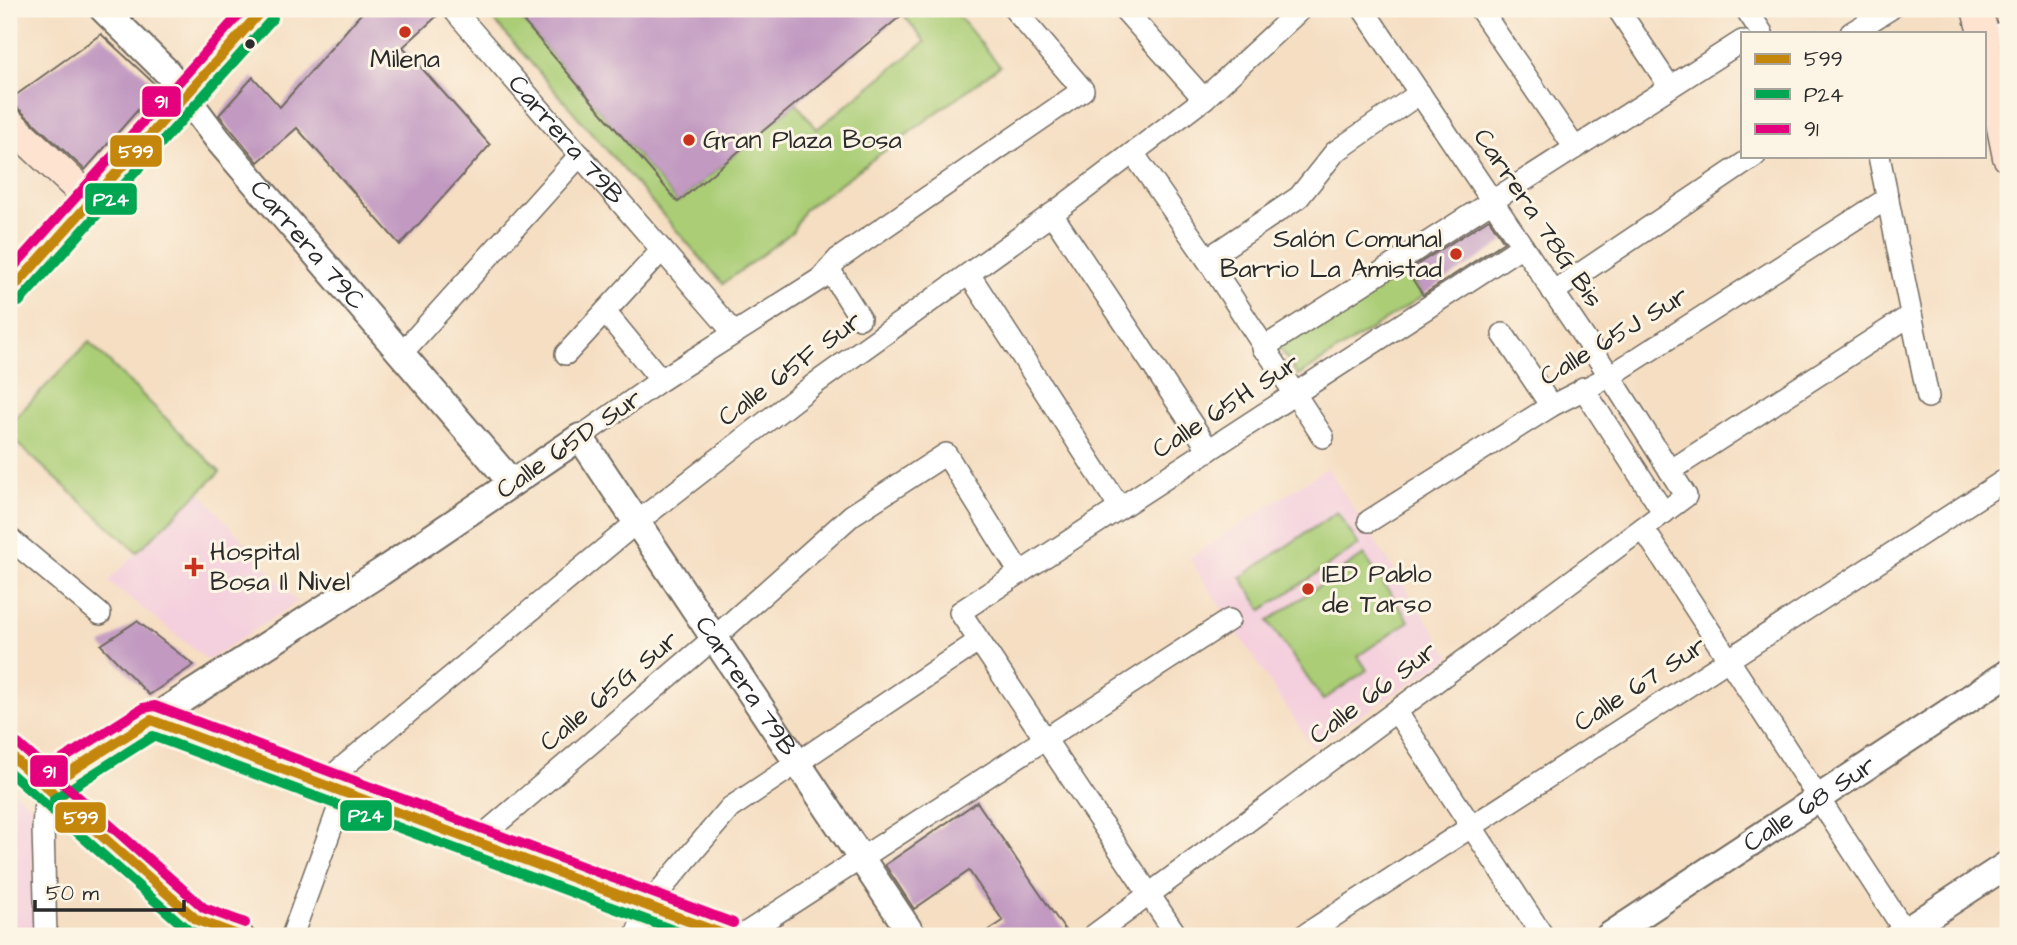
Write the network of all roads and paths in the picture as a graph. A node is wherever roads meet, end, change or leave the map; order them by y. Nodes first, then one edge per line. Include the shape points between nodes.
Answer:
1 (103, 9) edge
2 (263, 9) edge
3 (453, 9) edge
4 (1014, 9) edge
5 (1124, 9) edge
6 (1363, 9) edge
7 (1480, 9) edge
8 (1618, 9) edge
9 (1746, 9) edge
10 (1978, 9) edge
11 (1295, 11) edge
12 (1878, 12) edge
13 (1754, 32) edge
14 (1854, 32) edge
15 (1982, 32) edge
16 (2008, 32) edge
17 (1986, 36) edge
18 (1741, 43) edge
19 (1986, 51) edge
20 (1670, 87) junction
21 (1420, 93) junction
22 (185, 97) junction
23 (1203, 99) junction
24 (9, 123) edge
25 (1575, 148) junction
26 (1133, 153) junction
27 (580, 156) junction
28 (2008, 157) edge
29 (1752, 158) edge
30 (1879, 158) edge
31 (1888, 198) junction
32 (92, 201) junction
33 (1492, 201) junction
34 (1052, 214) junction
35 (1522, 246) junction
36 (662, 250) junction
37 (1208, 259) junction
38 (829, 269) junction
39 (969, 274) junction
40 (1553, 292) junction
41 (9, 293) edge
42 (605, 312) junction
43 (1911, 315) junction
44 (860, 318) dead end
45 (734, 333) junction
46 (1503, 334) dead end
47 (1263, 348) junction
48 (401, 354) junction
49 (566, 354) dead end
50 (1610, 376) junction
51 (661, 380) junction
52 (1583, 388) junction
53 (1294, 395) junction
54 (1928, 397) dead end
55 (1550, 406) junction
56 (580, 437) junction
57 (1323, 437) dead end
58 (1209, 450) junction
59 (1671, 471) junction
60 (2008, 478) edge
61 (512, 483) junction
62 (1686, 496) joint
63 (1120, 508) junction
64 (1664, 513) junction
65 (1369, 521) dead end
66 (637, 522) junction
67 (1643, 528) junction
68 (9, 538) edge
69 (1020, 573) junction
70 (100, 614) dead end
71 (1229, 620) dead end
72 (715, 638) junction
73 (979, 641) junction
74 (1728, 660) junction
75 (2008, 673) edge
76 (1396, 711) junction
77 (151, 720) junction
78 (1045, 739) junction
79 (9, 754) edge
80 (796, 761) junction
81 (46, 787) junction
82 (332, 789) junction
83 (1818, 798) junction
84 (1471, 827) junction
85 (475, 842) junction
86 (861, 858) junction
87 (2008, 864) edge
88 (1149, 895) junction
89 (646, 907) junction
90 (206, 928) edge
91 (1903, 935) edge
92 (46, 936) edge
93 (240, 936) edge
94 (292, 936) edge
95 (636, 936) edge
96 (728, 936) edge
97 (741, 936) edge
98 (913, 936) edge
99 (1093, 936) edge
100 (1177, 936) edge
101 (1303, 936) edge
102 (1543, 936) edge
103 (1609, 936) edge

1 - 22 street, Carrera 79C
2 - 22 main road
3 - 27 street, Carrera 79B
4 - 38 street, Calle 65D Sur via 1083,90
5 - 23 street
6 - 21 street, Carrera 78G Bis
7 - 25 street
8 - 20 street
9 - 13 street
10 - 15 main road
11 - 23 street, Calle 65F Sur
12 - 14 street
16 - 17 street
18 - 20 street
19 - 28 main road
20 - 25 street
21 - 33 street, Carrera 78G Bis
21 - 37 street via 1335,152 1299,197
22 - 32 main road
22 - 48 street, Carrera 79C
23 - 26 street, Calle 65F Sur
24 - 32 main road
25 - 33 street
26 - 34 street, Calle 65F Sur
26 - 37 street
27 - 36 street, Carrera 79B
27 - 48 street
29 - 40 street
30 - 31 street
31 - 43 street
31 - 50 street, Calle 65J Sur
32 - 41 street
33 - 35 street, Carrera 78G Bis
33 - 47 street
34 - 39 street, Calle 65F Sur
34 - 58 street
35 - 40 street, Carrera 78G Bis
35 - 53 street, Calle 65H Sur
36 - 42 street
36 - 45 street, Carrera 79B
37 - 47 street
38 - 44 street
38 - 45 street, Calle 65D Sur
39 - 63 street
39 - 66 street, Calle 65F Sur via 816,383
40 - 50 street, Carrera 78G Bis
42 - 49 street
42 - 51 street
43 - 54 street
43 - 59 street
45 - 51 street, Calle 65D Sur
46 - 55 street
47 - 53 street
48 - 61 street, Carrera 79C
50 - 52 street, Calle 65J Sur
50 - 59 street, Carrera 78G Bis
51 - 56 street, Calle 65D Sur
52 - 55 street, Calle 65J Sur
52 - 64 street
53 - 57 street
53 - 58 street, Calle 65H Sur
55 - 65 street, Calle 65J Sur
56 - 61 street, Calle 65D Sur
56 - 66 street, Carrera 79B
58 - 63 street, Calle 65H Sur
59 - 62 street, Carrera 78G Bis
60 - 74 street, Calle 67 Sur
61 - 77 street, Calle 65D Sur
62 - 64 street, Calle 66 Sur
63 - 69 street, Calle 65H Sur
64 - 67 street, Calle 66 Sur
66 - 72 street, Carrera 79B
66 - 82 street, Calle 65F Sur
67 - 74 street
67 - 76 street, Calle 66 Sur
68 - 70 street
69 - 72 street, Calle 65G Sur via 946,454 852,515
69 - 73 street, Calle 65H Sur via 960,612
71 - 78 street
72 - 80 street, Carrera 79B
72 - 85 street, Calle 65G Sur
73 - 78 street
73 - 80 street
74 - 83 street
74 - 84 street, Calle 67 Sur
75 - 83 street, Calle 68 Sur
76 - 84 street
76 - 88 street, Calle 66 Sur
77 - 81 street, Calle 65D Sur
77 - 82 street
78 - 86 street
78 - 88 street
79 - 81 street
80 - 86 street, Carrera 79B
80 - 89 street via 730,808
81 - 90 street
81 - 92 street
82 - 85 street
82 - 94 street
83 - 91 street
83 - 103 street, Calle 68 Sur
84 - 101 street, Calle 67 Sur
84 - 102 street
85 - 89 street
86 - 97 street
86 - 98 street, Carrera 79B
87 - 91 street
88 - 99 street, Calle 66 Sur
88 - 100 street
89 - 95 street
89 - 96 street
90 - 93 street

